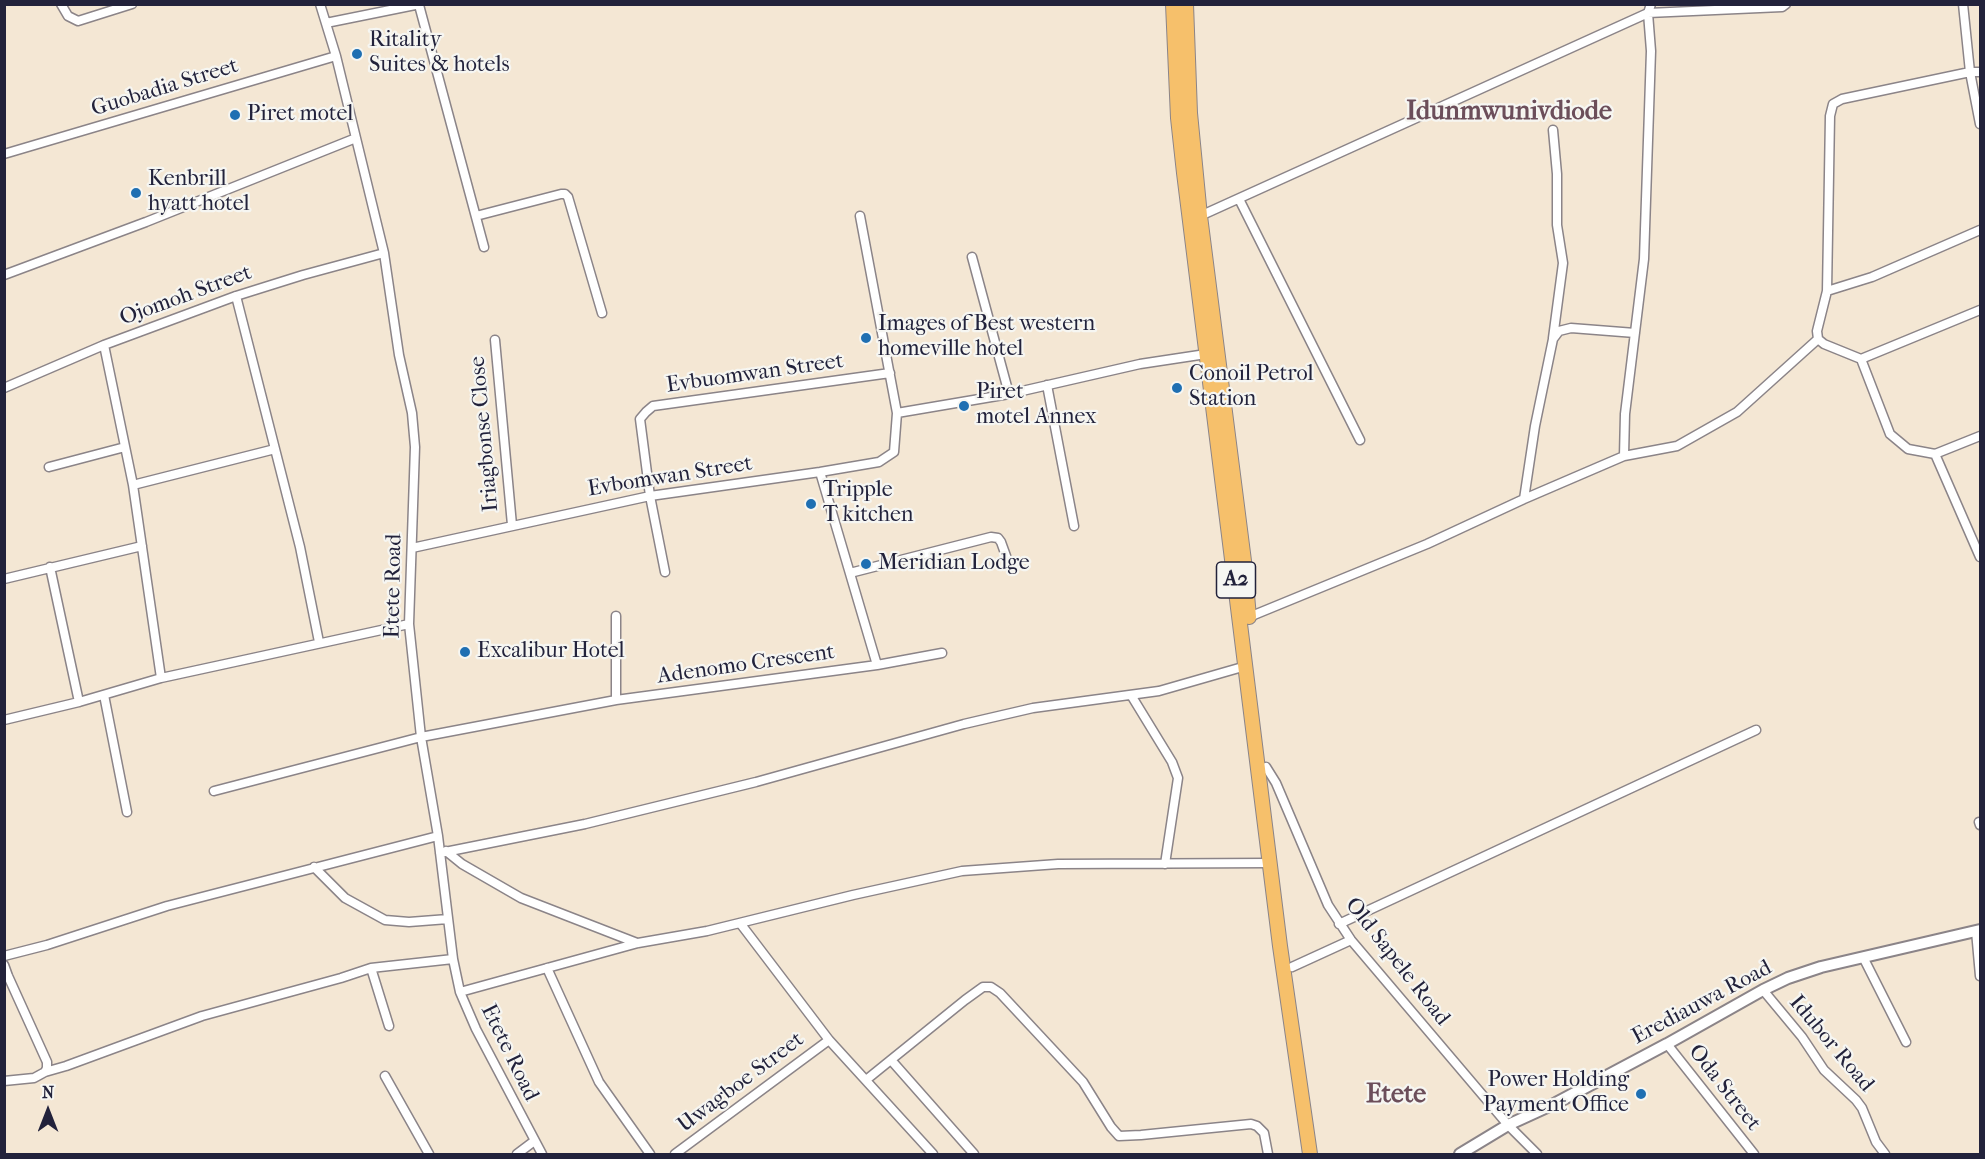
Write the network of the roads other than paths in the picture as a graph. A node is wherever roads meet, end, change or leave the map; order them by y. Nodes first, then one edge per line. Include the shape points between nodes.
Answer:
1 (61, 4) edge
2 (132, 4) edge
3 (320, 4) edge
4 (1173, 4) edge
5 (1186, 4) edge
6 (1701, 4) edge
7 (1786, 4) edge
8 (1963, 4) edge
9 (420, 5) edge
10 (1650, 9) edge
11 (1710, 11) junction
12 (326, 23) junction
13 (336, 56) junction
14 (1970, 72) junction
15 (1980, 72) edge
16 (1980, 124) edge
17 (1552, 130) dead end
18 (356, 138) junction
19 (4, 154) edge
20 (1239, 199) junction
21 (476, 216) junction
22 (860, 216) dead end
23 (1200, 216) junction
24 (1980, 230) edge
25 (484, 247) dead end
26 (384, 253) junction
27 (972, 257) dead end
28 (4, 275) edge
29 (1827, 291) junction
30 (236, 296) junction
31 (1980, 310) edge
32 (602, 313) dead end
33 (1635, 333) junction
34 (1553, 339) junction
35 (1818, 339) junction
36 (495, 340) dead end
37 (104, 345) junction
38 (1206, 354) junction
39 (1861, 359) junction
40 (890, 373) junction
41 (1047, 385) junction
42 (4, 388) edge
43 (1009, 394) junction
44 (897, 413) junction
45 (1980, 436) edge
46 (1360, 440) dead end
47 (125, 447) junction
48 (275, 449) junction
49 (1935, 454) junction
50 (1624, 456) junction
51 (49, 468) dead end
52 (819, 472) junction
53 (133, 485) junction
54 (650, 496) junction
55 (1524, 499) junction
56 (512, 525) junction
57 (1074, 526) dead end
58 (142, 546) junction
59 (412, 548) junction
60 (1980, 557) edge
61 (50, 567) junction
62 (1010, 567) dead end
63 (664, 572) dead end
64 (850, 573) junction
65 (4, 579) edge
66 (616, 616) dead end
67 (1249, 617) junction
68 (408, 624) junction
69 (320, 642) junction
70 (942, 652) dead end
71 (877, 665) junction
72 (1246, 666) junction
73 (161, 678) junction
74 (104, 695) junction
75 (1131, 695) junction
76 (616, 700) junction
77 (79, 702) junction
78 (4, 720) edge
79 (1756, 730) dead end
80 (421, 737) junction
81 (1266, 767) junction
82 (214, 791) dead end
83 (127, 812) dead end
84 (438, 836) junction
85 (443, 852) junction
86 (1271, 863) junction
87 (1165, 864) junction
88 (314, 867) junction
89 (448, 920) junction
90 (740, 923) junction
91 (1340, 924) junction
92 (1978, 931) edge
93 (1351, 940) junction
94 (638, 943) junction
95 (4, 956) edge
96 (1863, 957) junction
97 (453, 959) junction
98 (4, 965) edge
99 (1292, 967) junction
100 (371, 968) junction
101 (548, 968) junction
102 (1980, 976) edge
103 (1763, 990) junction
104 (460, 992) junction
105 (389, 1026) dead end
106 (829, 1040) junction
107 (1906, 1042) dead end
108 (1667, 1044) junction
109 (891, 1060) junction
110 (45, 1072) junction
111 (385, 1076) dead end
112 (866, 1080) junction
113 (4, 1082) edge
114 (1508, 1125) junction
115 (533, 1142) junction
116 (929, 1153) edge
117 (429, 1155) edge
118 (517, 1155) edge
119 (542, 1155) edge
120 (650, 1155) edge
121 (675, 1155) edge
122 (974, 1155) edge
123 (1268, 1155) edge
124 (1310, 1155) edge
125 (1320, 1155) edge
126 (1460, 1155) edge
127 (1537, 1155) edge
128 (1754, 1155) edge
129 (1885, 1155) edge

1 - 2 street via 68,16 78,21
3 - 12 street, Etete Road
4 - 38 highway, A2 via 1178,118
5 - 23 highway, A2 via 1190,113
6 - 11 street
7 - 11 street
8 - 14 street
9 - 12 street
9 - 21 street
10 - 11 street
10 - 20 street
10 - 33 street via 1644,259
12 - 13 street, Etete Road
13 - 18 street, Etete Road
13 - 19 street, Guobadia Street
14 - 15 street
14 - 16 street
14 - 29 street via 1833,104
17 - 34 street via 1563,263
18 - 26 street, Etete Road
18 - 28 street
20 - 23 street
20 - 46 street
21 - 25 street
21 - 32 street via 565,194
22 - 40 street, Evbomwan Street
23 - 67 highway, A2
24 - 29 street via 1872,277
26 - 30 street, Ojomoh Street
26 - 59 street, Etete Road via 411,413
27 - 43 street
29 - 35 street
30 - 37 street, Ojomoh Street
30 - 48 street
31 - 39 street
33 - 34 street via 1570,328 1559,331
33 - 50 street
34 - 55 street
35 - 39 street
35 - 50 street via 1737,412 1677,446
36 - 56 street, Iriagbonse Close
37 - 42 street, Ojomoh Street
37 - 47 street
38 - 41 street
38 - 72 highway, A2
39 - 49 street via 1890,434 1908,449
40 - 44 street, Evbomwan Street
40 - 54 street, Evbuomwan Street via 653,406 640,419
41 - 43 street
41 - 57 street
43 - 44 street
44 - 52 street, Evbomwan Street via 894,452 879,462
45 - 49 street
47 - 51 street
47 - 53 street
48 - 53 street
48 - 69 street
49 - 60 street
50 - 55 street
52 - 54 street, Evbomwan Street
52 - 64 street
53 - 58 street
54 - 56 street, Evbomwan Street
54 - 63 street, Evbuomwan Street
55 - 67 street via 1427,544
56 - 59 street, Evbomwan Street
58 - 61 street
58 - 73 street
59 - 68 street, Etete Road
61 - 65 street
61 - 77 street
62 - 64 street via 1001,542 991,537
64 - 71 street
66 - 76 street
67 - 81 highway, A2
68 - 69 street
68 - 80 street, Etete Road
69 - 73 street
70 - 71 street, Adenomo Crescent
71 - 76 street, Adenomo Crescent
72 - 75 street
72 - 86 highway, A2
73 - 74 street
74 - 77 street
74 - 83 street
75 - 85 street via 1033,708 964,723 733,788 585,824
75 - 87 street via 1178,778
76 - 80 street, Adenomo Crescent
77 - 78 street
79 - 91 street
80 - 82 street, Adenomo Crescent
80 - 84 street, Etete Road
81 - 91 street, Old Sapele Road
81 - 99 highway, A2
84 - 85 street, Etete Road
84 - 88 street
85 - 89 street, Etete Road
85 - 94 street via 520,898
86 - 87 street
86 - 124 highway, A2
87 - 90 street via 1058,864 962,871
88 - 89 street via 345,898 385,920
88 - 95 street via 167,906
89 - 97 street, Etete Road
90 - 94 street
90 - 106 street
91 - 93 street, Old Sapele Road
92 - 96 street, Erediauwa Road
92 - 102 street
93 - 99 street
93 - 114 street, Old Sapele Road
94 - 101 street
96 - 103 street, Erediauwa Road
96 - 107 street
97 - 100 street
97 - 104 street, Etete Road
98 - 110 street via 47,1062
99 - 125 highway, A2
100 - 105 street
100 - 110 street via 202,1016
101 - 104 street
101 - 120 street via 599,1082
103 - 108 street, Erediauwa Road
103 - 129 street, Idubor Road via 1824,1070 1862,1108
104 - 115 street, Etete Road
106 - 112 street
106 - 121 street, Uwagboe Street
108 - 114 street, Erediauwa Road
108 - 128 street, Oda Street
109 - 112 street
109 - 122 street
109 - 123 street via 965,1000 983,987 991,987 1083,1082 1119,1136 1251,1124 1264,1133
110 - 113 street via 34,1078
111 - 117 street
112 - 116 street
114 - 126 street, Erediauwa Road
114 - 127 street, Old Sapele Road
115 - 118 street
115 - 119 street, Etete Road

